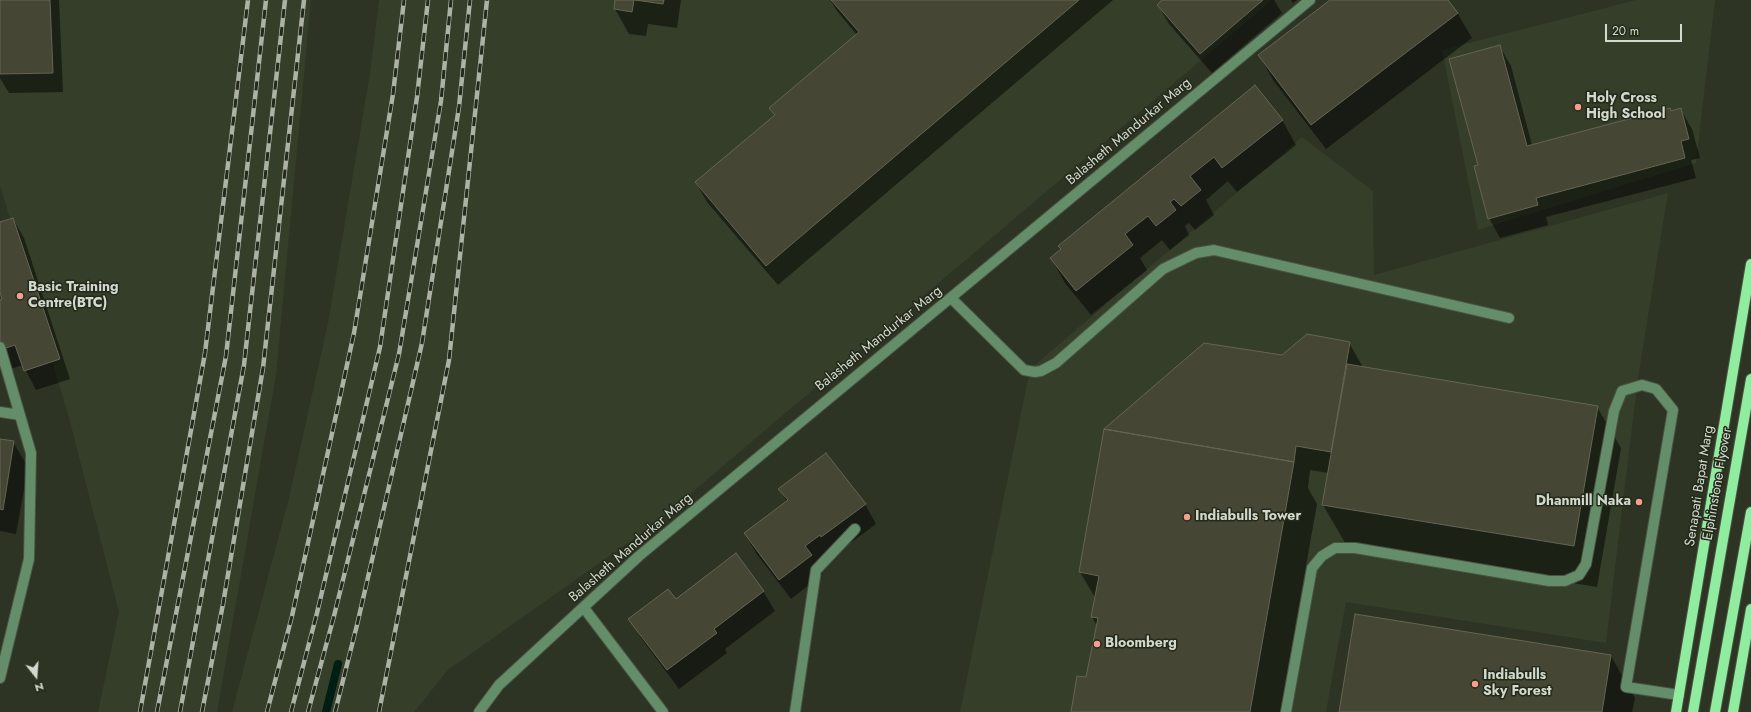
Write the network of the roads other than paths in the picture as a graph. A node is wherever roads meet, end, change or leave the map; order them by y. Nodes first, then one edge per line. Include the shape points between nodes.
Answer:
1 (1310, 0) edge
2 (1751, 264) edge
3 (951, 298) junction
4 (1509, 318) dead end
5 (0, 347) edge
6 (1751, 379) edge
7 (0, 412) edge
8 (20, 415) junction
9 (1751, 512) edge
10 (855, 529) dead end
11 (584, 608) junction
12 (1751, 609) edge
13 (0, 678) edge
14 (1679, 695) junction
15 (479, 712) edge
16 (664, 712) edge
17 (795, 712) edge
18 (1286, 712) edge
19 (1676, 712) edge
20 (1693, 712) edge
21 (1715, 712) edge
22 (1733, 712) edge

1 - 3 street, Balasheth Mandurkar Marg
2 - 14 main road, Senapati Bapat Marg
3 - 4 street via 1024,370 1034,372 1056,363 1163,269 1196,253 1214,250
3 - 11 street, Balasheth Mandurkar Marg via 639,556
5 - 8 street
6 - 20 main road, Elphinstone Flyover
7 - 8 street
8 - 13 street via 31,453 29,559
9 - 21 main road
10 - 17 street via 816,570
11 - 15 street, Balasheth Mandurkar Marg via 499,685
11 - 16 street
12 - 22 main road
14 - 18 street via 1626,687 1673,410 1656,389 1642,385 1622,391 1614,411 1586,564 1579,575 1565,581 1549,581 1355,548 1335,548 1322,556 1312,568
14 - 19 main road, Senapati Bapat Marg

